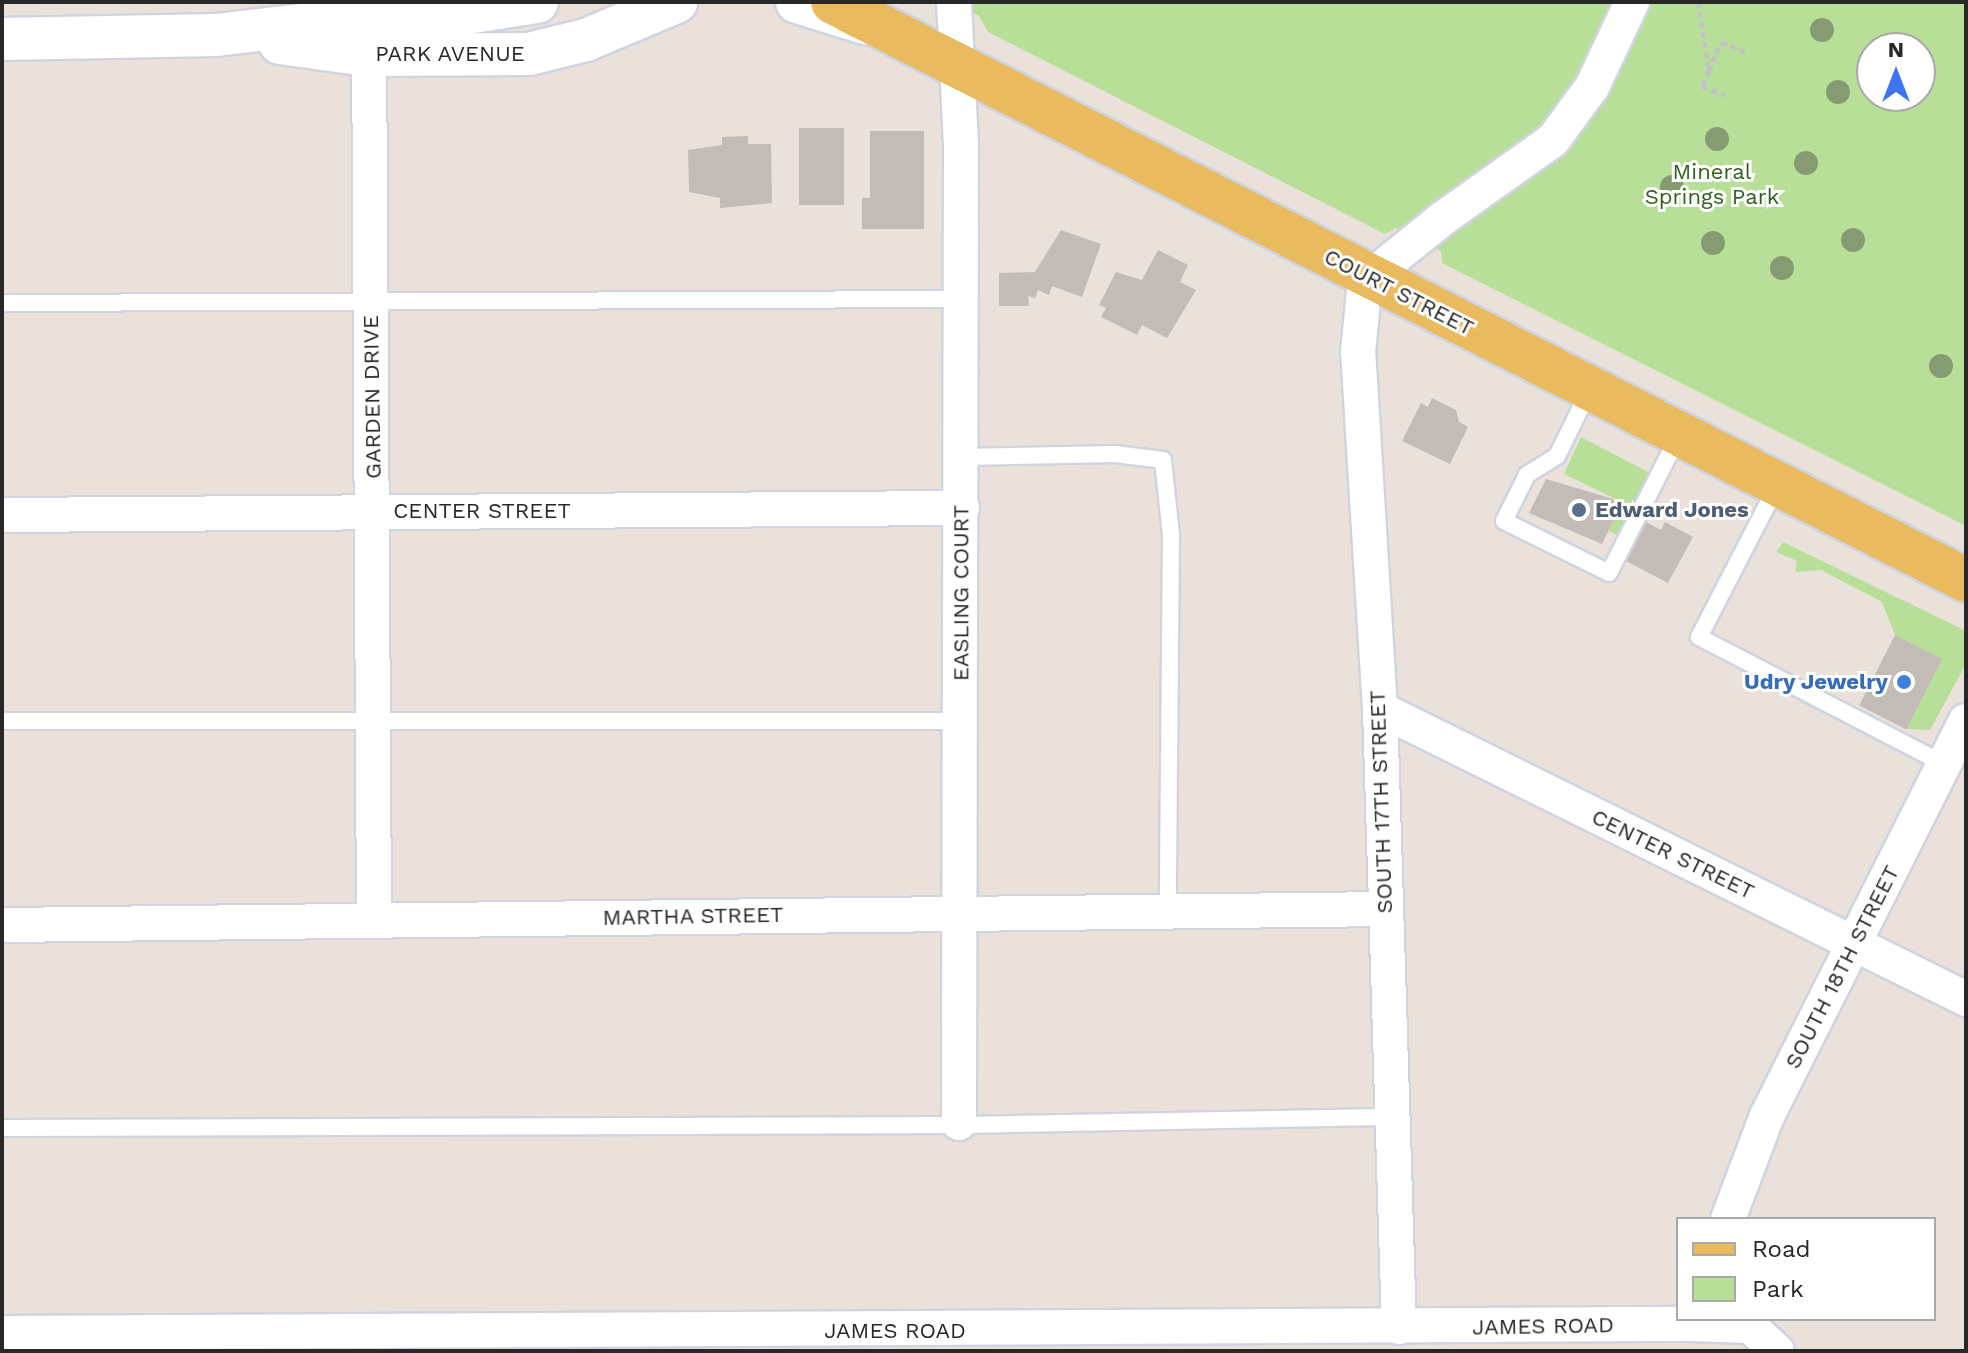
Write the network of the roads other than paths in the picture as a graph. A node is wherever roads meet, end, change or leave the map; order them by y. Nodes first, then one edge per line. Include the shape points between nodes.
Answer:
1 (537, 2) edge
2 (676, 2) edge
3 (797, 2) edge
4 (833, 2) edge
5 (954, 2) edge
6 (1632, 2) edge
7 (891, 32) junction
8 (369, 36) junction
9 (2, 39) edge
10 (956, 63) junction
11 (1369, 278) junction
12 (961, 299) junction
13 (371, 302) junction
14 (2, 303) edge
15 (1589, 389) junction
16 (1679, 435) junction
17 (962, 457) junction
18 (1778, 485) junction
19 (962, 508) junction
20 (373, 512) junction
21 (2, 515) edge
22 (1966, 580) edge
23 (1380, 709) junction
24 (374, 720) junction
25 (2, 721) edge
26 (960, 721) junction
27 (1966, 721) edge
28 (1953, 761) edge
29 (1384, 909) junction
30 (1168, 913) junction
31 (959, 914) junction
32 (374, 920) junction
33 (2, 925) edge
34 (1853, 944) junction
35 (1966, 999) edge
36 (1394, 1117) junction
37 (959, 1123) junction
38 (2, 1128) edge
39 (1729, 1217) edge
40 (1691, 1322) edge
41 (1399, 1327) junction
42 (2, 1333) edge
43 (245, 1341) edge
44 (903, 1341) edge
45 (1777, 1351) edge

1 - 8 street, PARK AVENUE
2 - 8 street, PARK AVENUE via 586,40 529,54
3 - 7 street
4 - 7 main road, COURT STREET
5 - 10 street, EASLING COURT
6 - 11 street via 1592,87 1553,140
7 - 10 main road, COURT STREET
8 - 9 street, PARK AVENUE
8 - 13 street, GARDEN DRIVE
10 - 11 main road, COURT STREET
10 - 12 street, EASLING COURT
11 - 15 main road, COURT STREET
11 - 23 street, SOUTH 17TH STREET via 1358,352
12 - 13 lane
12 - 17 street, EASLING COURT
13 - 14 lane
13 - 20 street, GARDEN DRIVE
15 - 16 main road, COURT STREET
15 - 16 lane via 1557,456 1527,475 1504,521 1609,573
16 - 18 main road, COURT STREET
17 - 19 street, EASLING COURT
17 - 30 lane via 1115,454 1163,460 1171,535
18 - 22 main road, COURT STREET
18 - 28 lane via 1699,637
19 - 20 street, CENTER STREET
19 - 26 street, EASLING COURT
20 - 21 street, CENTER STREET
20 - 24 street, GARDEN DRIVE
23 - 29 street, SOUTH 17TH STREET
23 - 34 street, CENTER STREET
24 - 25 lane
24 - 26 lane
24 - 32 street, GARDEN DRIVE
26 - 31 street, EASLING COURT
27 - 28 street, SOUTH 18TH STREET
28 - 34 street, SOUTH 18TH STREET
29 - 30 street, MARTHA STREET
29 - 36 street, SOUTH 17TH STREET
30 - 31 street, MARTHA STREET
31 - 32 street, MARTHA STREET
31 - 37 street, EASLING COURT
32 - 33 street, MARTHA STREET
34 - 35 street, CENTER STREET
34 - 39 street, SOUTH 18TH STREET via 1767,1116
36 - 37 lane
36 - 41 street, SOUTH 17TH STREET
37 - 38 lane
40 - 41 street, JAMES ROAD
40 - 45 street, JAMES ROAD via 1750,1326
41 - 44 street, JAMES ROAD
42 - 43 street, JAMES ROAD
43 - 44 street, JAMES ROAD

